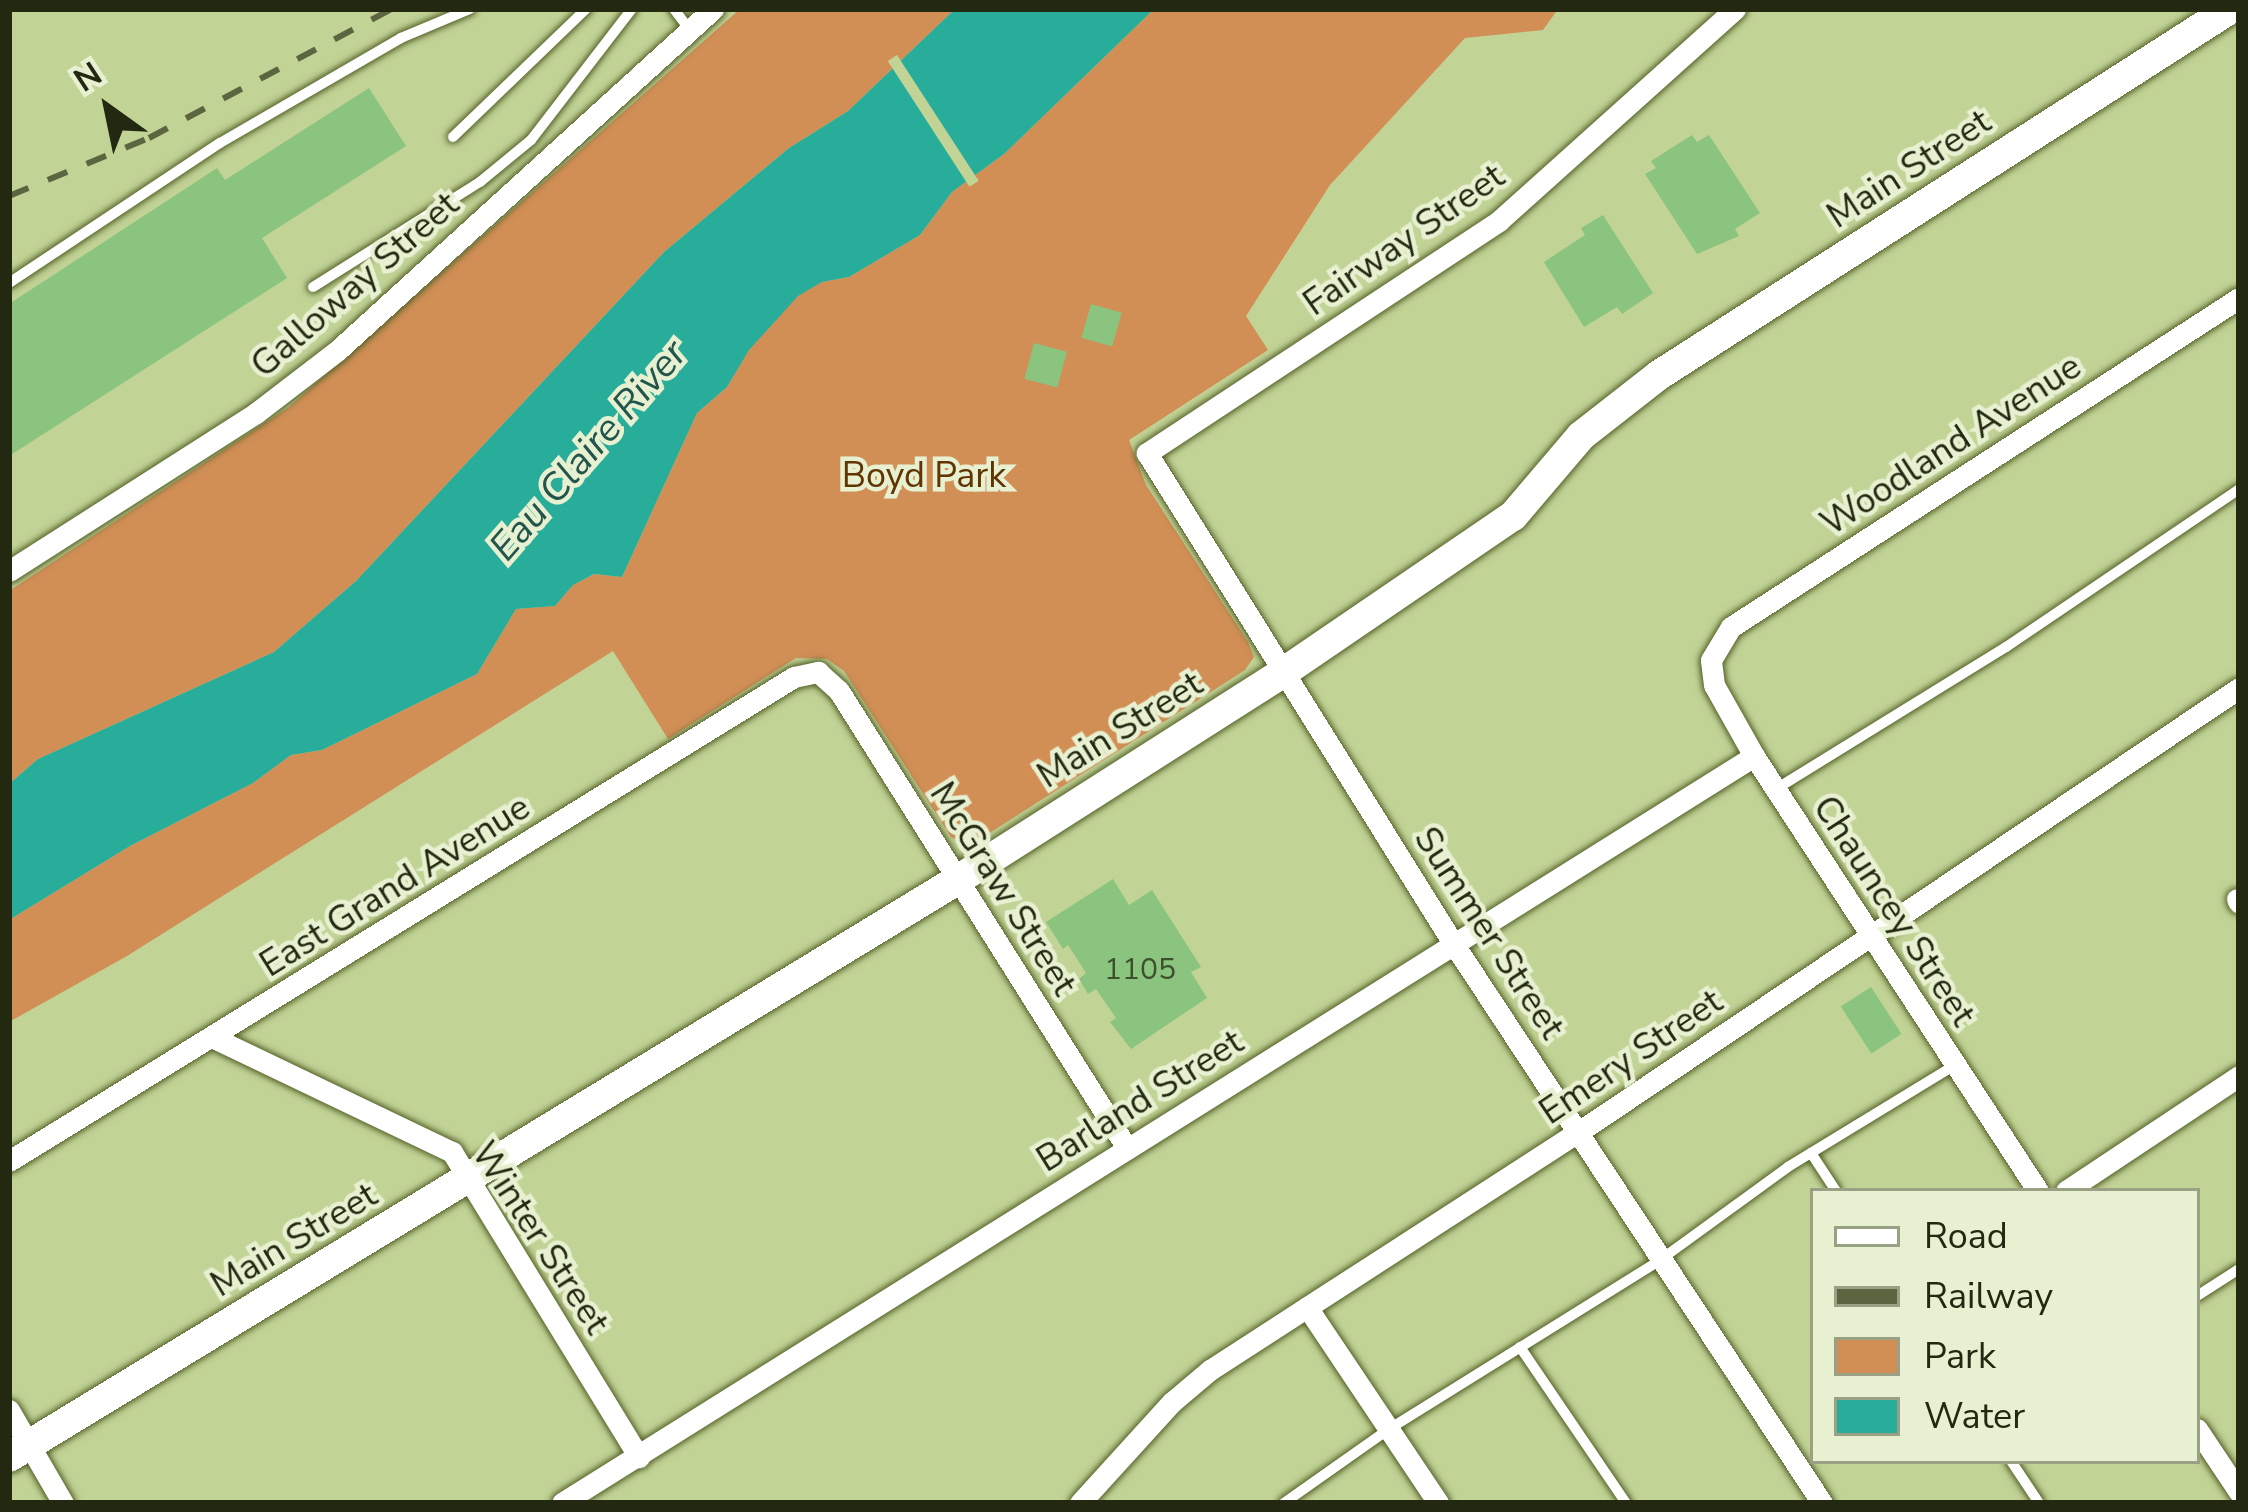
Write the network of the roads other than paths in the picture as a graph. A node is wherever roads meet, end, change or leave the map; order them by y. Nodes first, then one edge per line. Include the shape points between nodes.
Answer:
1 (470, 9) edge
2 (586, 9) edge
3 (632, 9) edge
4 (674, 9) edge
5 (713, 9) edge
6 (1735, 9) edge
7 (2230, 9) edge
8 (691, 30) junction
9 (453, 136) dead end
10 (9, 283) edge
11 (313, 287) dead end
12 (2239, 298) edge
13 (1147, 453) joint
14 (2239, 489) edge
15 (9, 571) edge
16 (1711, 660) joint
17 (818, 672) joint
18 (1284, 672) junction
19 (2239, 688) edge
20 (1754, 756) junction
21 (1776, 790) junction
22 (959, 880) junction
23 (1871, 936) junction
24 (1454, 943) junction
25 (214, 1038) junction
26 (1955, 1065) junction
27 (2239, 1076) edge
28 (1580, 1131) junction
29 (1126, 1148) junction
30 (1811, 1153) junction
31 (9, 1161) edge
32 (468, 1180) junction
33 (1834, 1188) edge
34 (2036, 1188) edge
35 (2071, 1188) edge
36 (1660, 1260) junction
37 (2239, 1269) edge
38 (2200, 1294) edge
39 (1307, 1307) junction
40 (1520, 1347) junction
41 (9, 1410) edge
42 (1389, 1429) junction
43 (2200, 1433) edge
44 (19, 1451) edge
45 (639, 1457) junction
46 (2014, 1464) edge
47 (2235, 1477) edge
48 (63, 1503) edge
49 (562, 1503) edge
50 (1080, 1503) edge
51 (1284, 1503) edge
52 (1438, 1503) edge
53 (1626, 1503) edge
54 (1822, 1503) edge
55 (2039, 1503) edge

1 - 10 lane via 401,38 220,143
2 - 9 lane
3 - 11 lane via 531,140 480,182
4 - 8 lane
5 - 8 street, Galloway Street
6 - 13 street, Fairway Street via 1499,221
7 - 18 street, Main Street via 1658,375 1581,436 1513,516
8 - 15 street, Galloway Street via 338,350 256,413
12 - 16 street, Woodland Avenue via 1731,627
13 - 18 street, Summer Street
14 - 21 lane
16 - 20 street, Chauncey Street via 1714,686
17 - 22 street, McGraw Street via 834,684
17 - 25 street, East Grand Avenue via 794,677
18 - 22 street, Main Street
18 - 24 street, Summer Street
19 - 23 street, Emery Street
20 - 21 street, Chauncey Street
20 - 24 street, Barland Street
21 - 23 street, Chauncey Street
22 - 29 street, McGraw Street
22 - 32 street, Main Street
23 - 26 street, Chauncey Street
23 - 28 street, Emery Street
24 - 28 street, Summer Street
24 - 29 street, Barland Street
25 - 31 street, East Grand Avenue
25 - 32 street, Winter Street via 452,1152
26 - 30 lane
26 - 34 street, Chauncey Street
27 - 35 street
28 - 36 street, Summer Street
28 - 39 street, Emery Street
29 - 45 street, Barland Street
30 - 33 lane
30 - 36 lane
32 - 44 street, Main Street
32 - 45 street, Winter Street
36 - 40 lane
36 - 54 street, Summer Street
37 - 38 lane
39 - 42 street
39 - 50 street, Emery Street via 1172,1402
40 - 42 lane
40 - 53 lane
41 - 44 street
42 - 51 lane
42 - 52 street
43 - 47 street
44 - 48 street
45 - 49 street, Barland Street
46 - 55 lane

